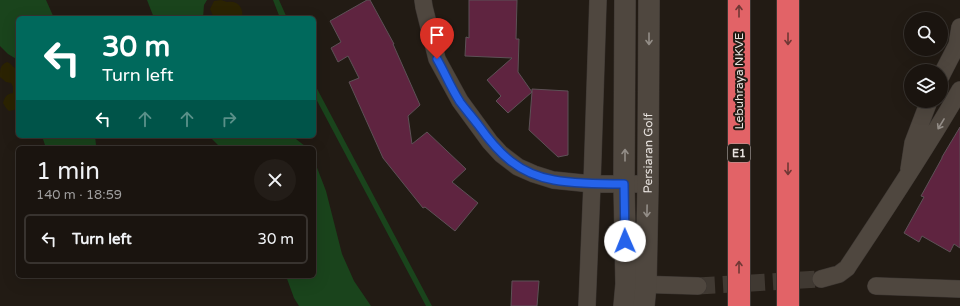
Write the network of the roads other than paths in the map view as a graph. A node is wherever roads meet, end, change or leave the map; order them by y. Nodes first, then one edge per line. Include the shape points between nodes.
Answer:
1 (423, 0) edge
2 (598, 0) edge
3 (625, 0) edge
4 (649, 0) edge
5 (739, 0) edge
6 (788, 0) edge
7 (960, 27) edge
8 (947, 64) edge
9 (960, 90) edge
10 (926, 108) edge
11 (907, 178) junction
12 (592, 184) junction
13 (624, 184) junction
14 (648, 184) junction
15 (821, 278) tunnel mouth
16 (636, 284) junction
17 (698, 286) tunnel mouth
18 (876, 286) dead end
19 (960, 289) edge
20 (587, 306) edge
21 (624, 306) edge
22 (644, 306) edge
23 (739, 306) edge
24 (788, 306) edge

1 - 12 street via 437,59 460,101 501,154 518,167 534,174 553,180
2 - 12 street
13 -> 3 street, Persiaran Golf
4 -> 14 street, Persiaran Golf
23 -> 5 highway, Lebuhraya NKVE / E1
6 -> 24 highway
7 - 8 street via 956,45
9 -> 11 street
10 - 11 street via 913,142
11 - 15 street via 847,268 840,274
12 - 13 street
12 - 20 street
13 - 14 street
13 - 16 street, Persiaran Golf
14 -> 16 street, Persiaran Golf
16 - 17 street
16 - 21 street, Persiaran Golf
16 - 22 street, Persiaran Golf
18 - 19 street

